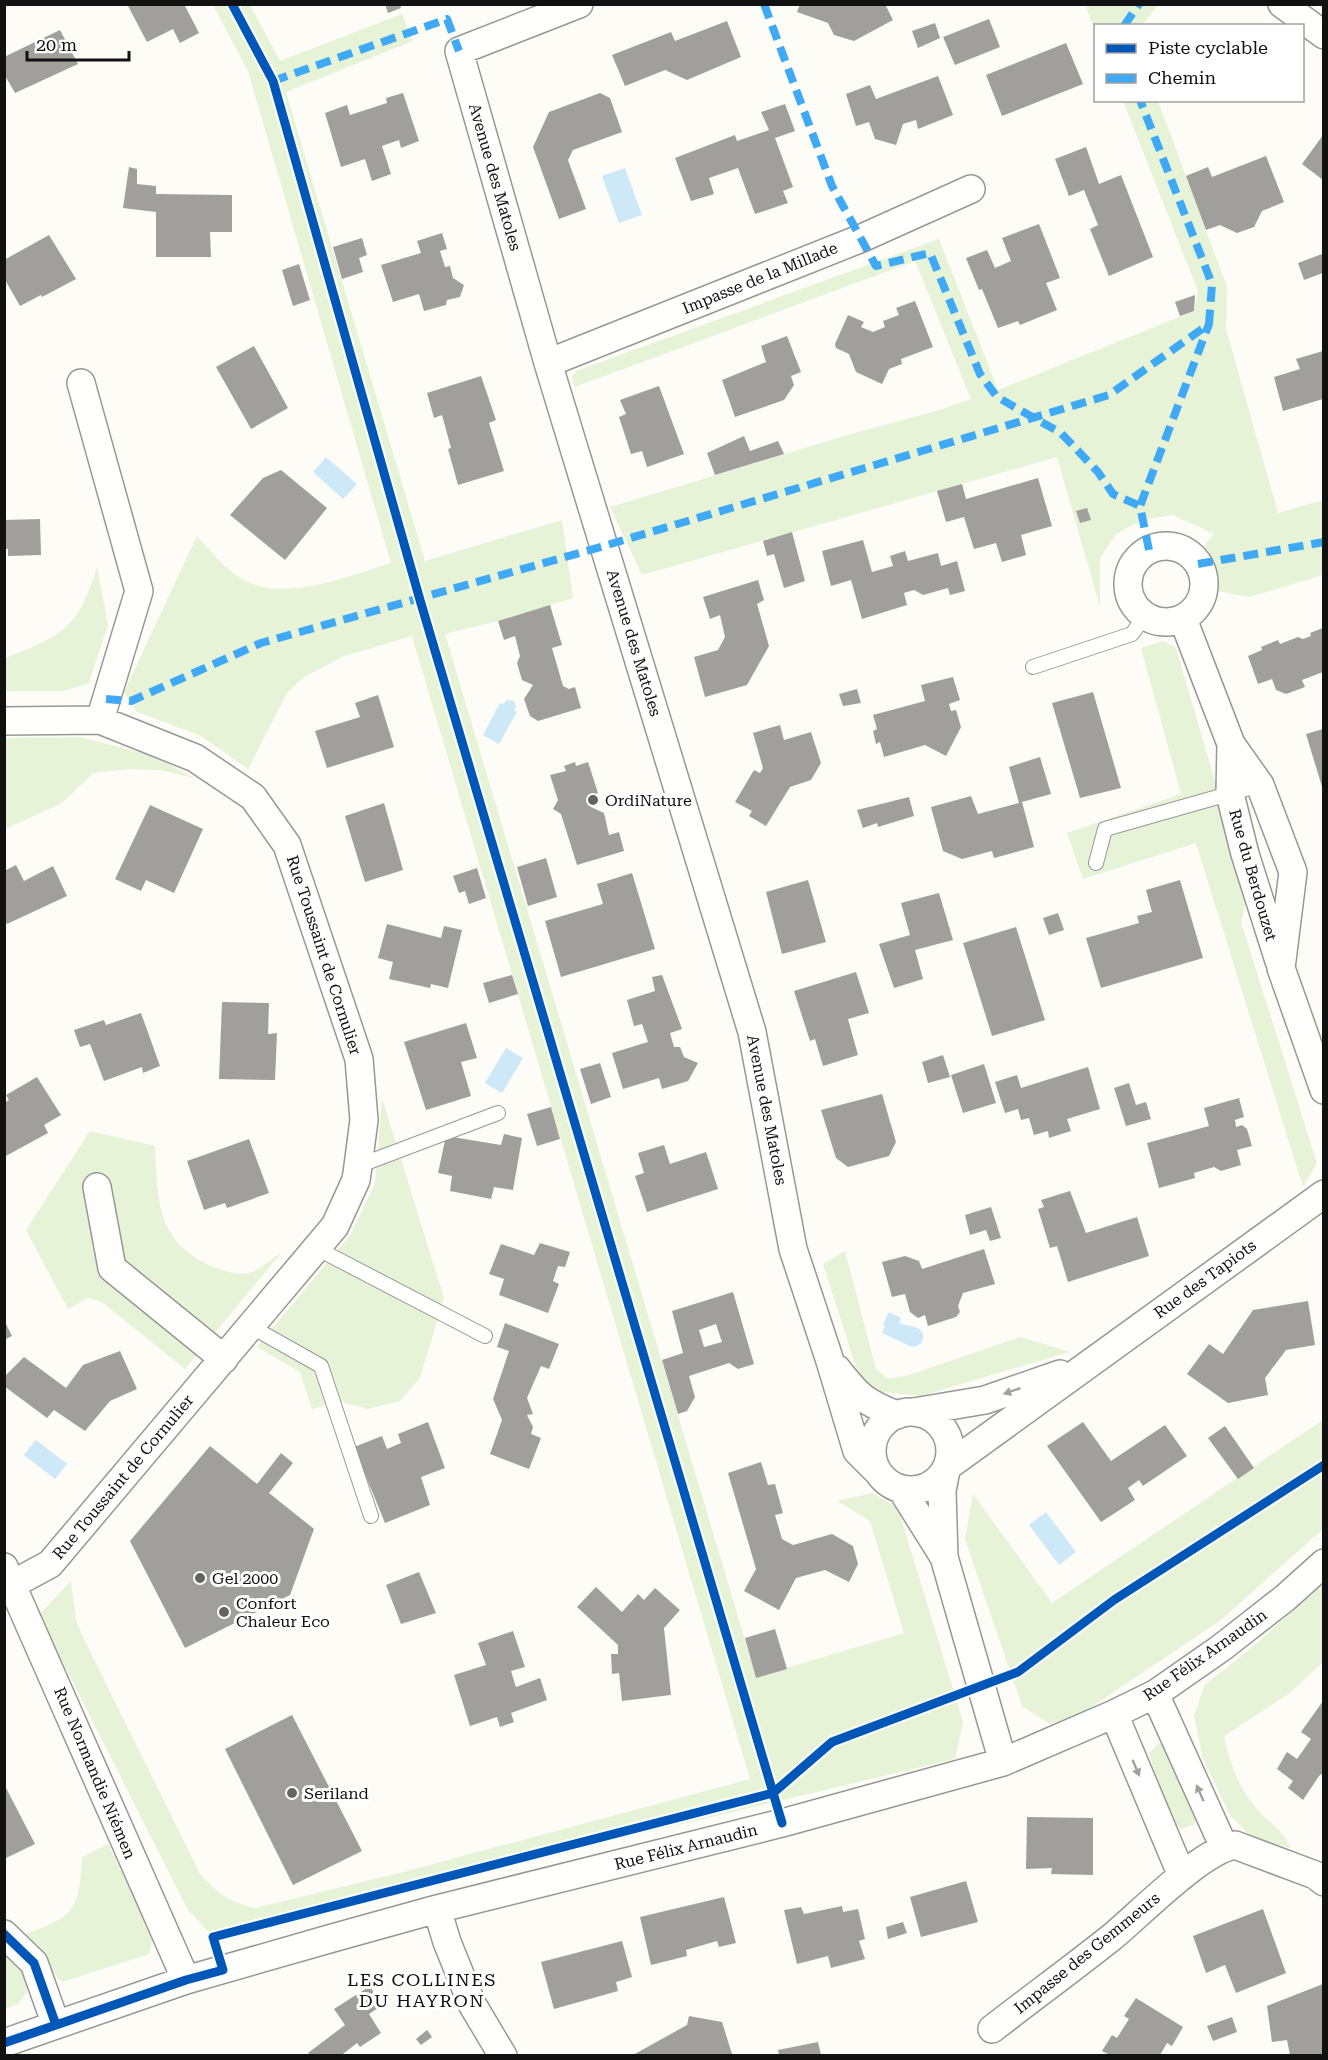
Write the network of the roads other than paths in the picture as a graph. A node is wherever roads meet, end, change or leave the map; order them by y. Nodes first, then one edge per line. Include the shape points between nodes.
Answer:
1 (579, 4) edge
2 (1282, 4) edge
3 (1315, 4) edge
4 (1323, 25) edge
5 (1323, 35) edge
6 (971, 189) dead end
7 (548, 363) junction
8 (81, 383) dead end
9 (1144, 617) junction
10 (1183, 619) junction
11 (1033, 667) dead end
12 (100, 720) junction
13 (4, 721) edge
14 (1231, 744) junction
15 (1260, 785) junction
16 (1230, 794) junction
17 (1096, 863) dead end
18 (1281, 968) junction
19 (1323, 1090) edge
20 (498, 1113) dead end
21 (358, 1166) junction
22 (97, 1186) dead end
23 (1323, 1194) edge
24 (318, 1249) junction
25 (250, 1326) junction
26 (485, 1336) dead end
27 (224, 1359) junction
28 (830, 1361) junction
29 (1087, 1365) junction
30 (905, 1414) junction
31 (947, 1468) junction
32 (879, 1473) junction
33 (902, 1490) junction
34 (372, 1516) dead end
35 (944, 1557) junction
36 (1323, 1563) edge
37 (9, 1575) edge
38 (1155, 1694) junction
39 (1114, 1714) junction
40 (1003, 1762) junction
41 (1230, 1846) junction
42 (1182, 1876) junction
43 (1323, 1882) edge
44 (437, 1909) junction
45 (4, 1934) edge
46 (186, 1980) junction
47 (56, 2025) junction
48 (992, 2029) dead end
49 (4, 2043) edge
50 (503, 2055) edge

1 - 7 street, Avenue des Matoles via 459,51
2 - 5 street
3 - 4 street
6 - 7 street, Impasse de la Millade
7 - 28 street, Avenue des Matoles via 752,1032 793,1249
8 - 12 street via 139,591
9 - 10 street via 1163,623
9 - 10 street via 1131,601 1127,582 1134,563 1149,550 1164,546 1190,555 1203,578 1197,606
9 - 11 lane via 1132,634
10 - 14 street, Rue du Berdouzet
12 - 13 street, Rue Toussaint de Cornulier
12 - 21 street, Rue Toussaint de Cornulier via 205,764 253,797 287,845 358,1059 364,1120
14 - 15 street, Rue du Berdouzet
14 - 16 street, Rue du Berdouzet
15 - 16 lane
15 - 18 street, Rue du Berdouzet via 1293,872
16 - 17 lane via 1105,829
16 - 18 street, Rue du Berdouzet
18 - 19 street, Rue du Berdouzet
20 - 21 lane
21 - 24 street, Rue Toussaint de Cornulier via 356,1180 335,1226
22 - 27 street via 112,1268
23 - 29 street, Rue des Tapiots
24 - 25 street, Rue Toussaint de Cornulier
24 - 26 lane
25 - 27 street, Rue Toussaint de Cornulier
25 - 34 lane via 321,1366
27 - 37 street, Rue Toussaint de Cornulier via 50,1564
28 - 30 street, Avenue des Matoles via 855,1393 874,1406
28 - 32 street, Avenue des Matoles via 857,1451
29 -> 30 street, Rue des Tapiots via 985,1400
29 - 31 street, Rue des Tapiots
30 - 31 street via 926,1415 945,1431 951,1454
30 - 32 street via 887,1421 874,1440 872,1452
31 - 33 street via 934,1484 913,1491
31 - 35 street via 942,1491
32 - 33 street
33 - 35 street
35 - 40 street
36 - 38 street, Rue Félix Arnaudin via 1221,1648
37 - 46 street, Rue Normandie Niémen
38 - 39 street, Rue Félix Arnaudin
41 -> 38 street
39 - 40 street, Rue Félix Arnaudin
39 -> 42 street
40 - 44 street, Rue Félix Arnaudin via 782,1823
41 - 42 street, Impasse des Gemmeurs
41 - 43 street via 1315,1875
42 - 48 street, Impasse des Gemmeurs
44 - 46 street, Rue Félix Arnaudin
44 - 50 street via 472,2004
45 - 47 street via 34,1963
46 - 47 street, Rue Félix Arnaudin
47 - 49 street, Rue Félix Arnaudin

